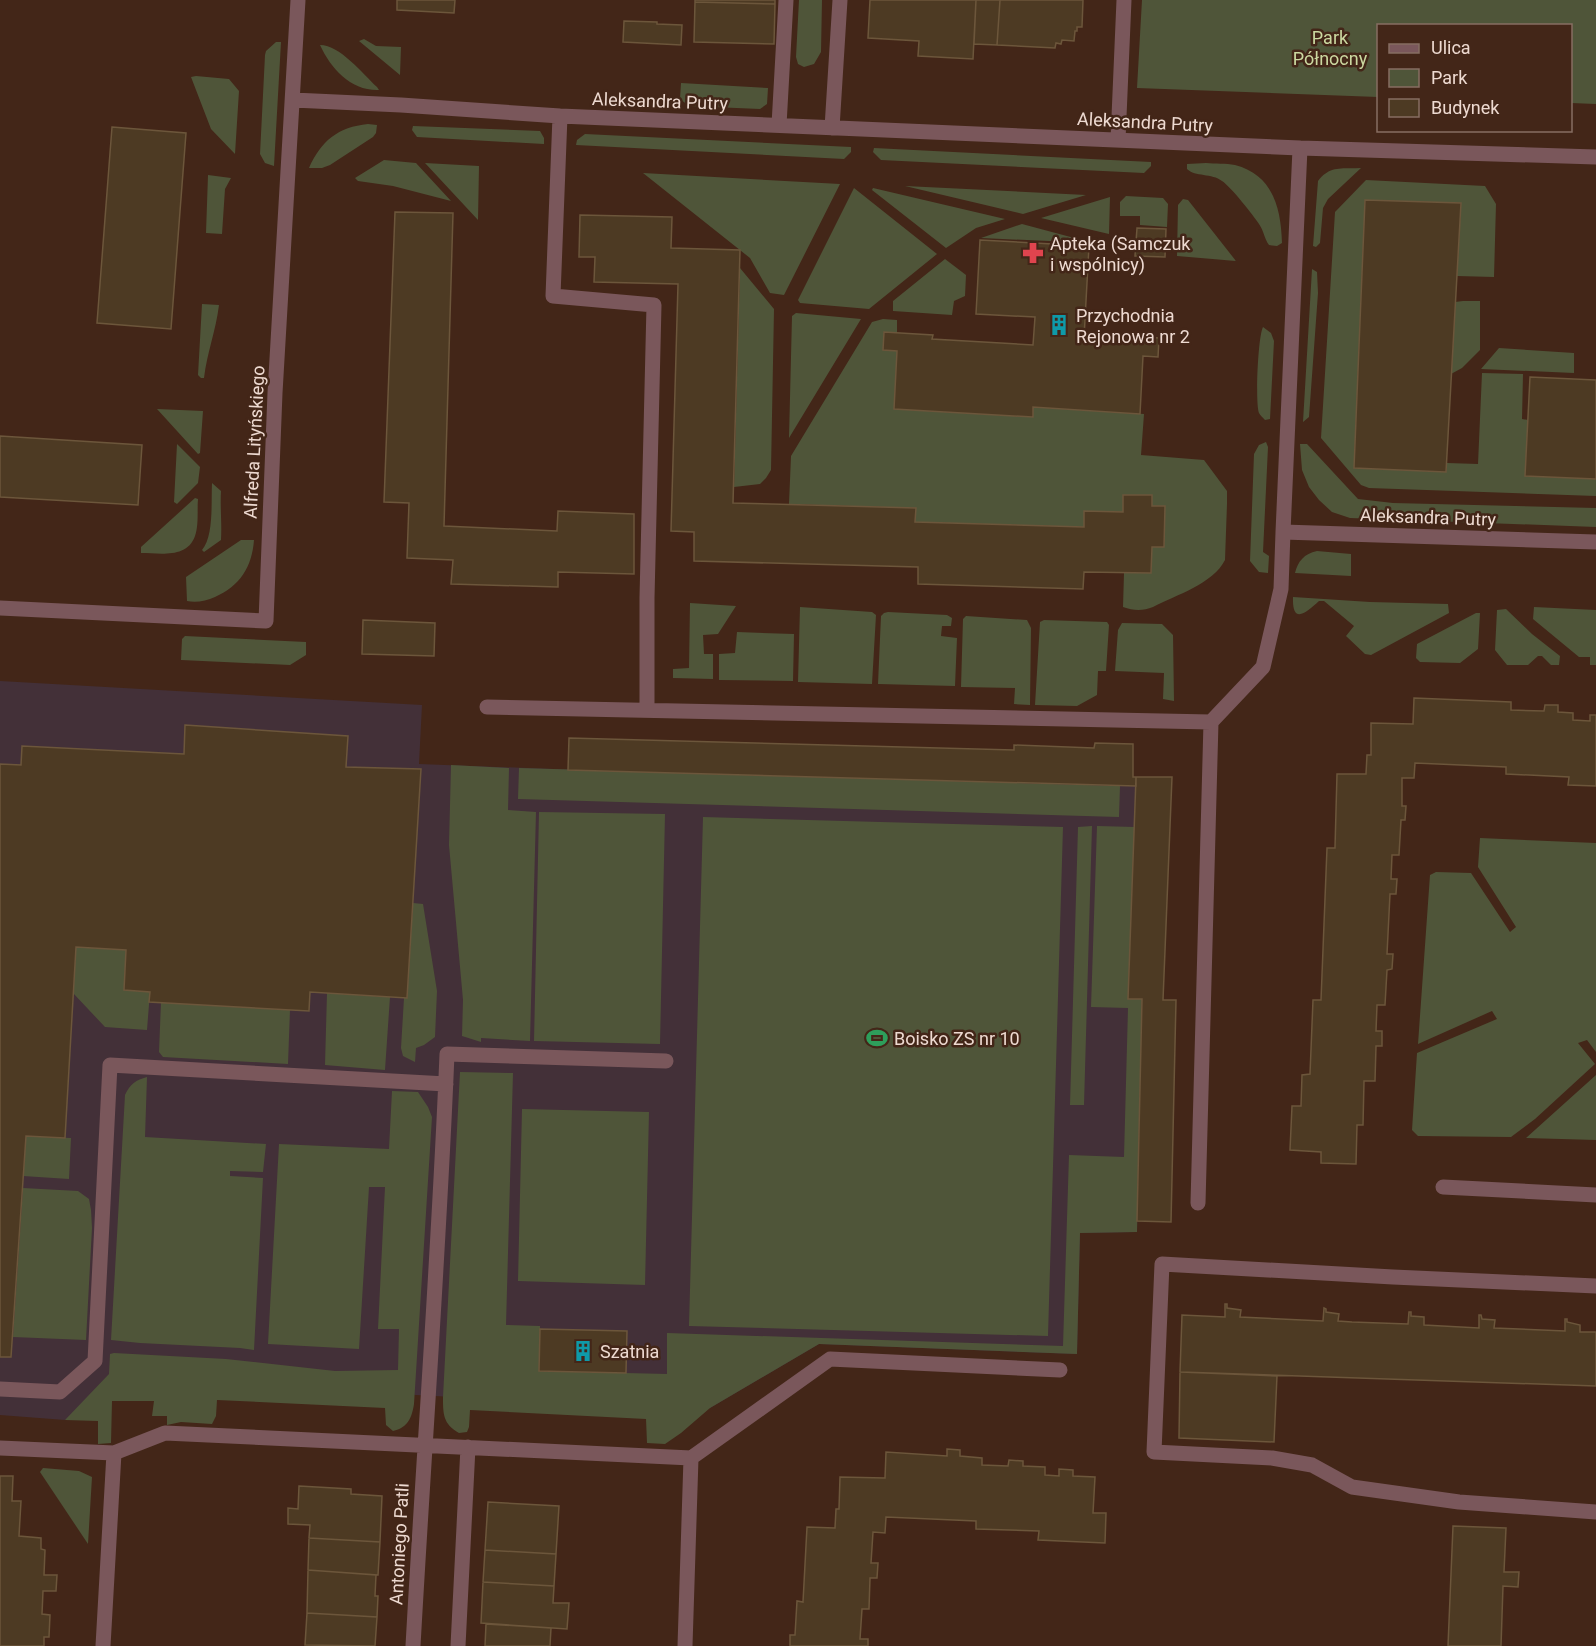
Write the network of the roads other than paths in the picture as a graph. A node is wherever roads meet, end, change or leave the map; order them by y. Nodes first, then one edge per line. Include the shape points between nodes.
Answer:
1 (298, 0) edge
2 (786, 0) edge
3 (840, 0) edge
4 (1124, 0) edge
5 (293, 100) junction
6 (560, 116) junction
7 (779, 125) junction
8 (832, 128) junction
9 (1118, 140) junction
10 (1300, 148) junction
11 (1596, 157) edge
12 (1283, 532) junction
13 (1596, 542) edge
14 (0, 608) edge
15 (487, 707) dead end
16 (647, 710) junction
17 (1211, 723) junction
18 (666, 1061) dead end
19 (446, 1084) junction
20 (1443, 1187) dead end
21 (1596, 1195) edge
22 (1198, 1203) dead end
23 (1596, 1286) edge
24 (1060, 1370) dead end
25 (0, 1389) edge
26 (424, 1445) junction
27 (468, 1447) junction
28 (0, 1448) edge
29 (114, 1453) junction
30 (691, 1458) junction
31 (1596, 1512) edge
32 (103, 1646) edge
33 (413, 1646) edge
34 (458, 1646) edge
35 (686, 1646) edge

1 - 5 street, Alfreda Lityńskiego
2 - 7 street
3 - 8 street
4 - 9 street
5 - 6 street, Aleksandra Putry
5 - 14 street, Alfreda Lityńskiego via 266,621
6 - 7 street, Aleksandra Putry
6 - 16 street via 553,296 654,305
7 - 8 street, Aleksandra Putry
8 - 9 street, Aleksandra Putry
9 - 10 street, Aleksandra Putry
10 - 11 street, Aleksandra Putry
10 - 12 street
12 - 13 street, Aleksandra Putry
12 - 17 street via 1281,589 1263,668
15 - 16 street
16 - 17 street
17 - 22 street
18 - 19 street, Antoniego Patli via 447,1054
19 - 25 street via 110,1065 95,1361 60,1392
19 - 26 street, Antoniego Patli
20 - 21 street
23 - 31 street via 1162,1264 1155,1452 1272,1458 1312,1465 1352,1487 1459,1502
24 - 30 street via 830,1359
26 - 27 street
26 - 29 street via 165,1433
26 - 33 street, Antoniego Patli
27 - 30 street
27 - 34 street
28 - 29 street
29 - 32 street
30 - 35 street

